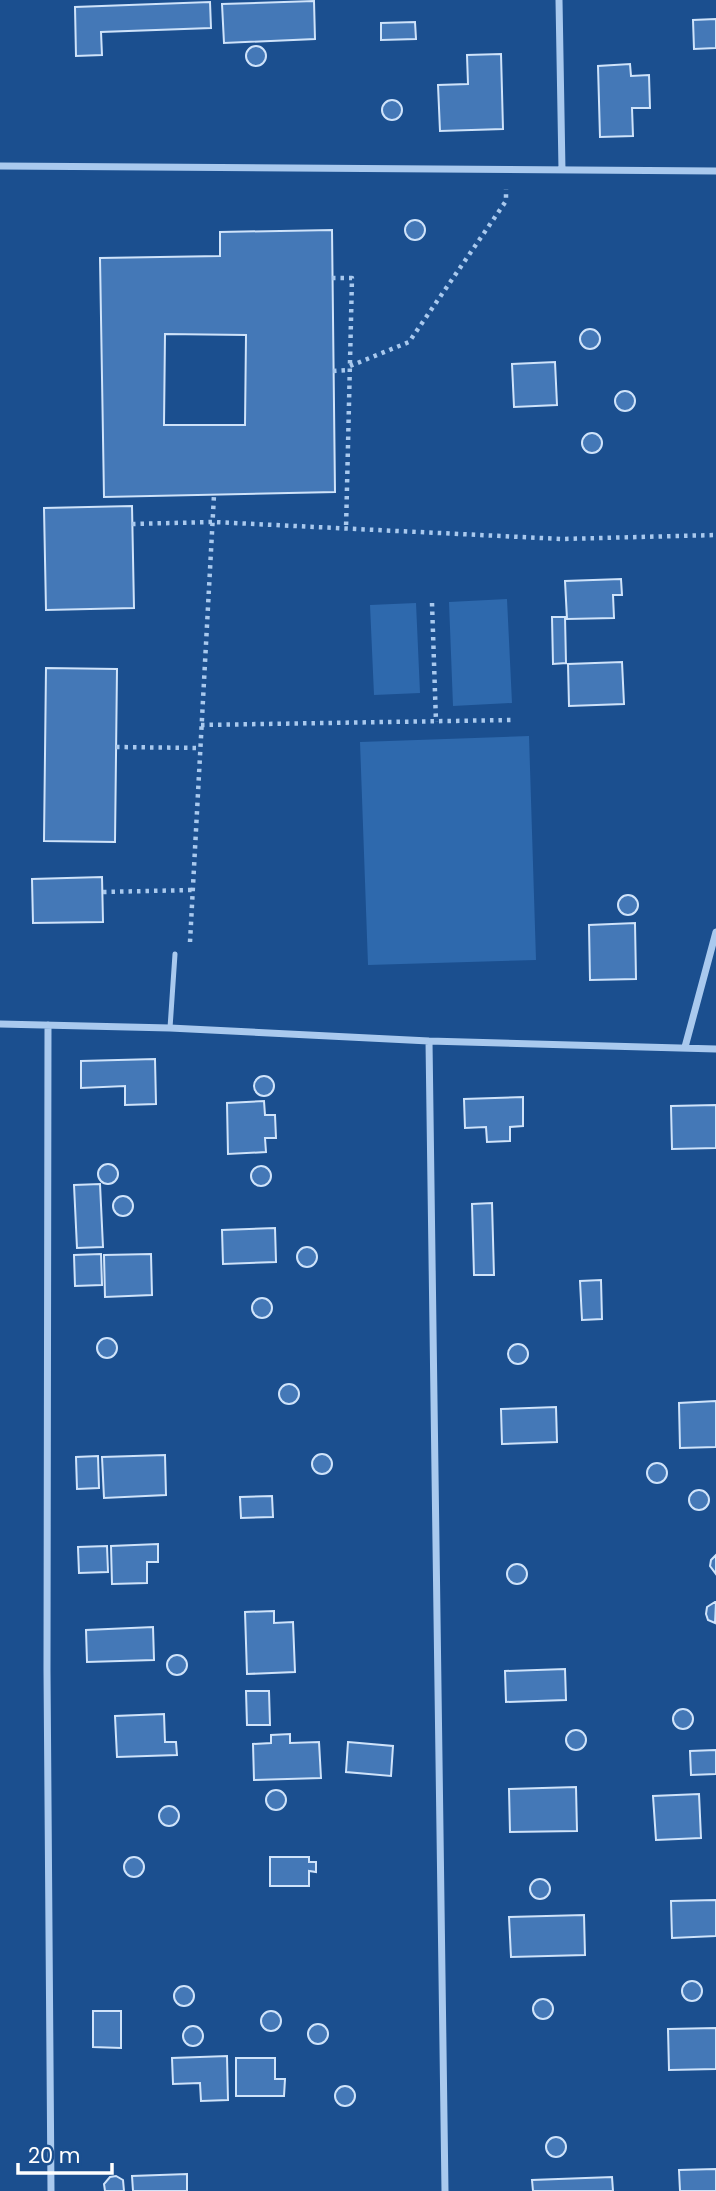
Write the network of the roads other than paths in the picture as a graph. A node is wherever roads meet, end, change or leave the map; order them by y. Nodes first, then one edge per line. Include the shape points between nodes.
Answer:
1 (559, 0) edge
2 (0, 166) edge
3 (562, 170) junction
4 (716, 171) edge
5 (716, 932) edge
6 (175, 954) road end
7 (0, 1024) edge
8 (48, 1025) junction
9 (170, 1028) junction
10 (429, 1041) junction
11 (685, 1047) junction
12 (716, 1049) edge
13 (51, 2191) edge
14 (445, 2191) edge

1 - 3 street
2 - 3 street
3 - 4 street
5 - 11 street
6 - 9 lane
7 - 8 street
8 - 9 street
8 - 13 street
9 - 10 street
10 - 11 street
10 - 14 street
11 - 12 street

